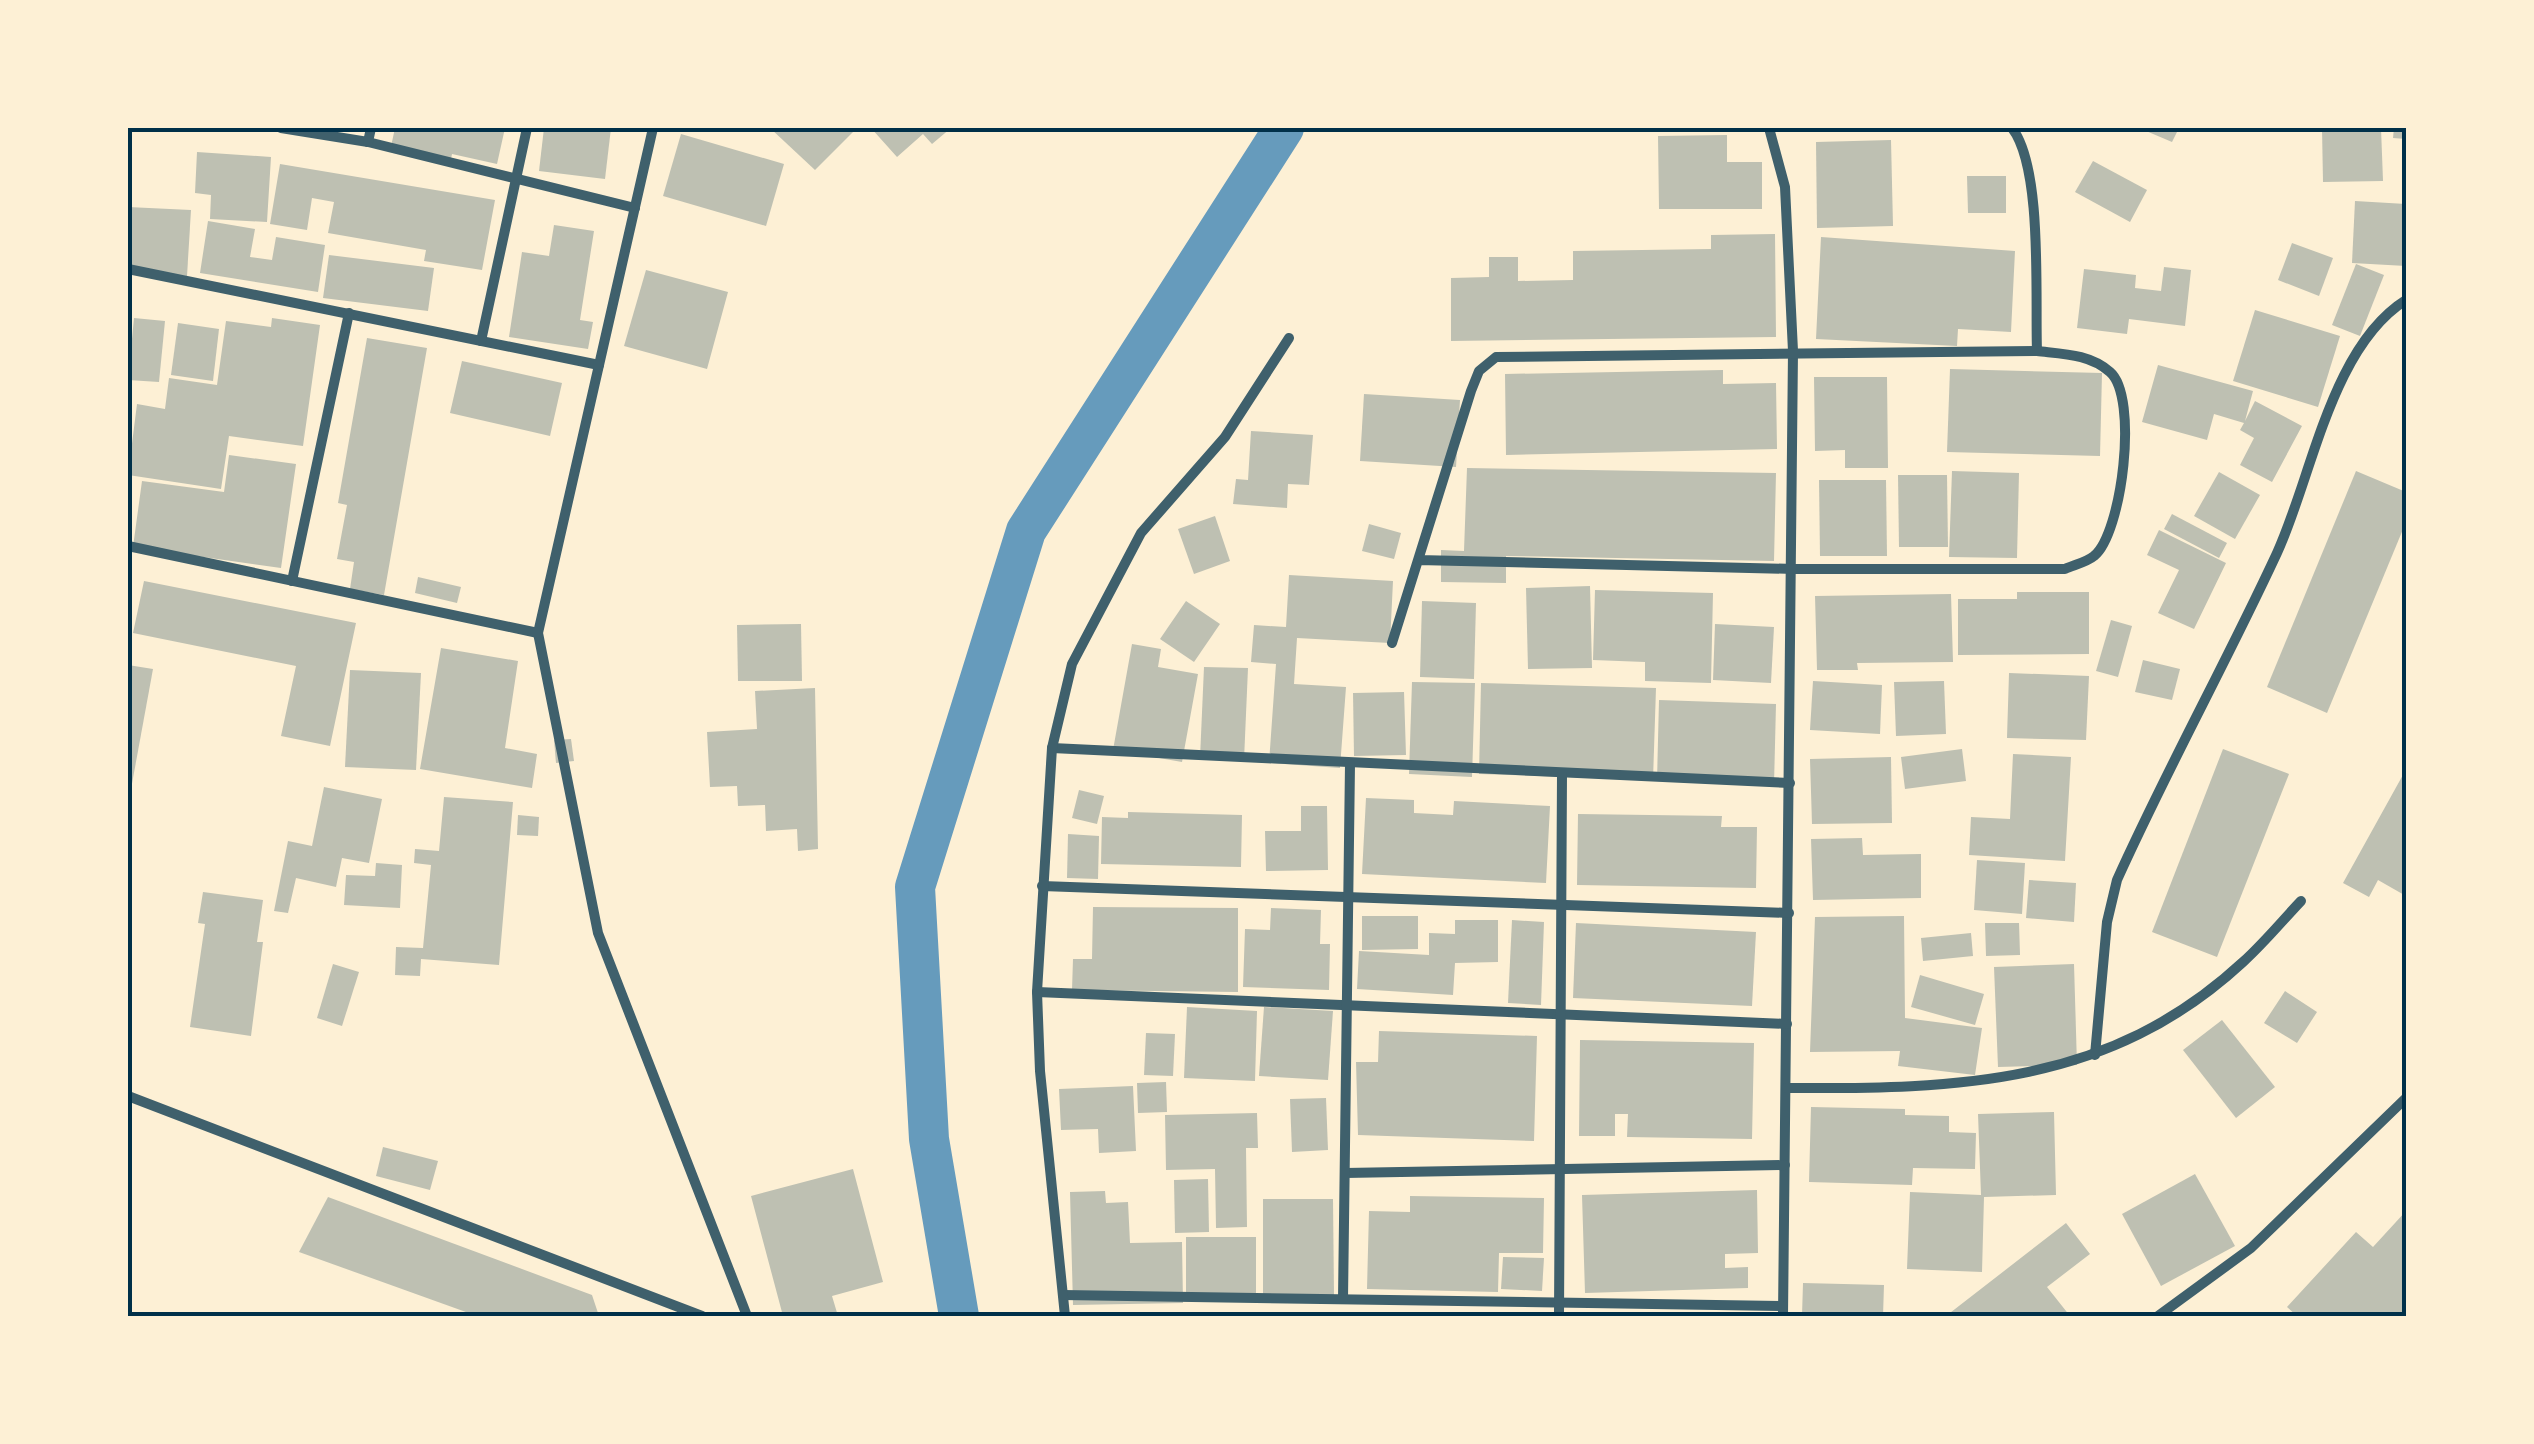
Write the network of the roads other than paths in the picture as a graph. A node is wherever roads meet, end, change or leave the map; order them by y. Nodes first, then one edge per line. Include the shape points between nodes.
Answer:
1 (281, 128) edge
2 (372, 128) edge
3 (527, 128) edge
4 (653, 128) edge
5 (2012, 128) edge
6 (1773, 129) edge
7 (368, 142) junction
8 (515, 179) junction
9 (635, 208) junction
10 (128, 269) edge
11 (2406, 300) edge
12 (348, 313) junction
13 (1289, 338) dead end
14 (481, 341) junction
15 (1792, 351) junction
16 (2037, 351) junction
17 (599, 365) junction
18 (128, 546) edge
19 (1418, 560) junction
20 (1794, 569) junction
21 (292, 581) junction
22 (538, 633) junction
23 (1392, 644) dead end
24 (1052, 748) junction
25 (1350, 764) junction
26 (1562, 774) junction
27 (1790, 783) junction
28 (1042, 886) junction
29 (1349, 897) junction
30 (2302, 901) dead end
31 (1562, 904) junction
32 (1788, 913) junction
33 (1037, 992) junction
34 (1347, 1005) junction
35 (1561, 1014) junction
36 (1787, 1024) junction
37 (2095, 1055) junction
38 (1786, 1088) junction
39 (128, 1096) edge
40 (2406, 1098) edge
41 (1785, 1166) junction
42 (1560, 1170) junction
43 (1345, 1173) junction
44 (1063, 1294) junction
45 (1343, 1299) junction
46 (1559, 1302) junction
47 (1783, 1311) edge
48 (702, 1316) edge
49 (747, 1316) edge
50 (1065, 1316) edge
51 (1559, 1316) edge
52 (2158, 1316) edge

1 - 7 street
2 - 7 street
3 - 8 street
4 - 9 street
5 - 16 street via 2031,172
6 - 15 street via 1785,187
7 - 8 street
8 - 9 street
8 - 14 street
9 - 17 street
10 - 12 street
11 - 37 street via 2365,342 2334,397 2278,550 2117,880
12 - 14 street
12 - 21 street
13 - 24 street via 1225,437 1141,533 1072,664
14 - 17 street
15 - 16 street
15 - 19 street via 1496,357 1471,391
15 - 20 street
16 - 20 street via 2080,355 2112,373 2125,400 2113,523 2095,556 2065,569
17 - 22 street
18 - 21 street
19 - 20 street
19 - 23 street
20 - 27 street
21 - 22 street
22 - 49 street via 598,932
24 - 25 street
24 - 28 street
25 - 26 street
25 - 29 street
26 - 27 street
26 - 31 street
27 - 32 street
28 - 29 street
28 - 33 street
29 - 31 street
29 - 34 street
30 - 37 street via 2242,963 2172,1015
31 - 32 street
31 - 35 street
32 - 36 street
33 - 34 street
33 - 44 street
34 - 35 street
34 - 43 street
35 - 36 street
35 - 42 street
36 - 38 street
37 - 38 street via 2014,1078 1938,1087
38 - 41 street
39 - 48 street
40 - 52 street via 2251,1248
41 - 42 street
41 - 47 street
42 - 43 street
42 - 46 street
43 - 45 street
44 - 45 street
44 - 50 street
45 - 46 street
46 - 47 street
46 - 51 street

